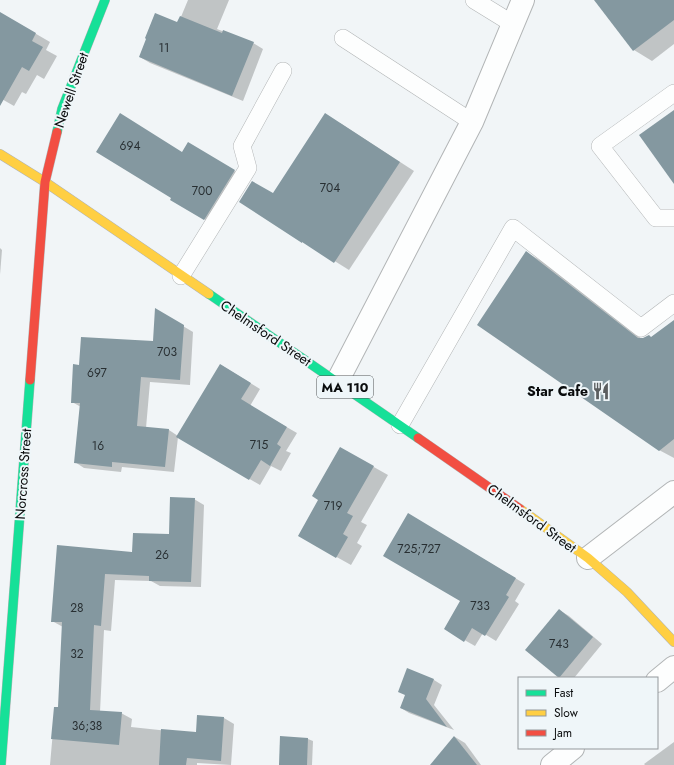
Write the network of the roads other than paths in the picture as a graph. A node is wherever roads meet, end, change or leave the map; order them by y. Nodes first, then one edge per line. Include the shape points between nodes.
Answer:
1 (105, 0) edge
2 (474, 0) edge
3 (523, 0) edge
4 (513, 24) junction
5 (343, 38) dead end
6 (283, 72) dead end
7 (674, 93) edge
8 (472, 122) junction
9 (0, 154) edge
10 (45, 182) junction
11 (674, 218) edge
12 (181, 276) junction
13 (674, 303) edge
14 (337, 382) junction
15 (400, 425) junction
16 (674, 492) edge
17 (588, 558) junction
18 (674, 642) edge
19 (674, 667) edge
20 (658, 679) edge
21 (572, 749) edge
22 (1, 765) edge
23 (552, 765) edge

1 - 10 main road, Newell Street via 62,109
2 - 4 lane
3 - 4 street
4 - 8 street
5 - 8 lane
6 - 12 lane via 242,146 248,168
7 - 11 lane via 600,146 656,218
8 - 14 street
9 - 10 main road, Chelmsford Street / MA 110
10 - 12 main road, Chelmsford Street / MA 110
10 - 22 main road, Norcross Street
12 - 14 main road, Chelmsford Street / MA 110
13 - 15 lane via 641,328 513,228
14 - 15 main road, Chelmsford Street / MA 110
15 - 17 main road, Chelmsford Street / MA 110
16 - 17 street
17 - 18 main road, Chelmsford Street / MA 110 via 627,592
19 - 20 street
21 - 23 street

